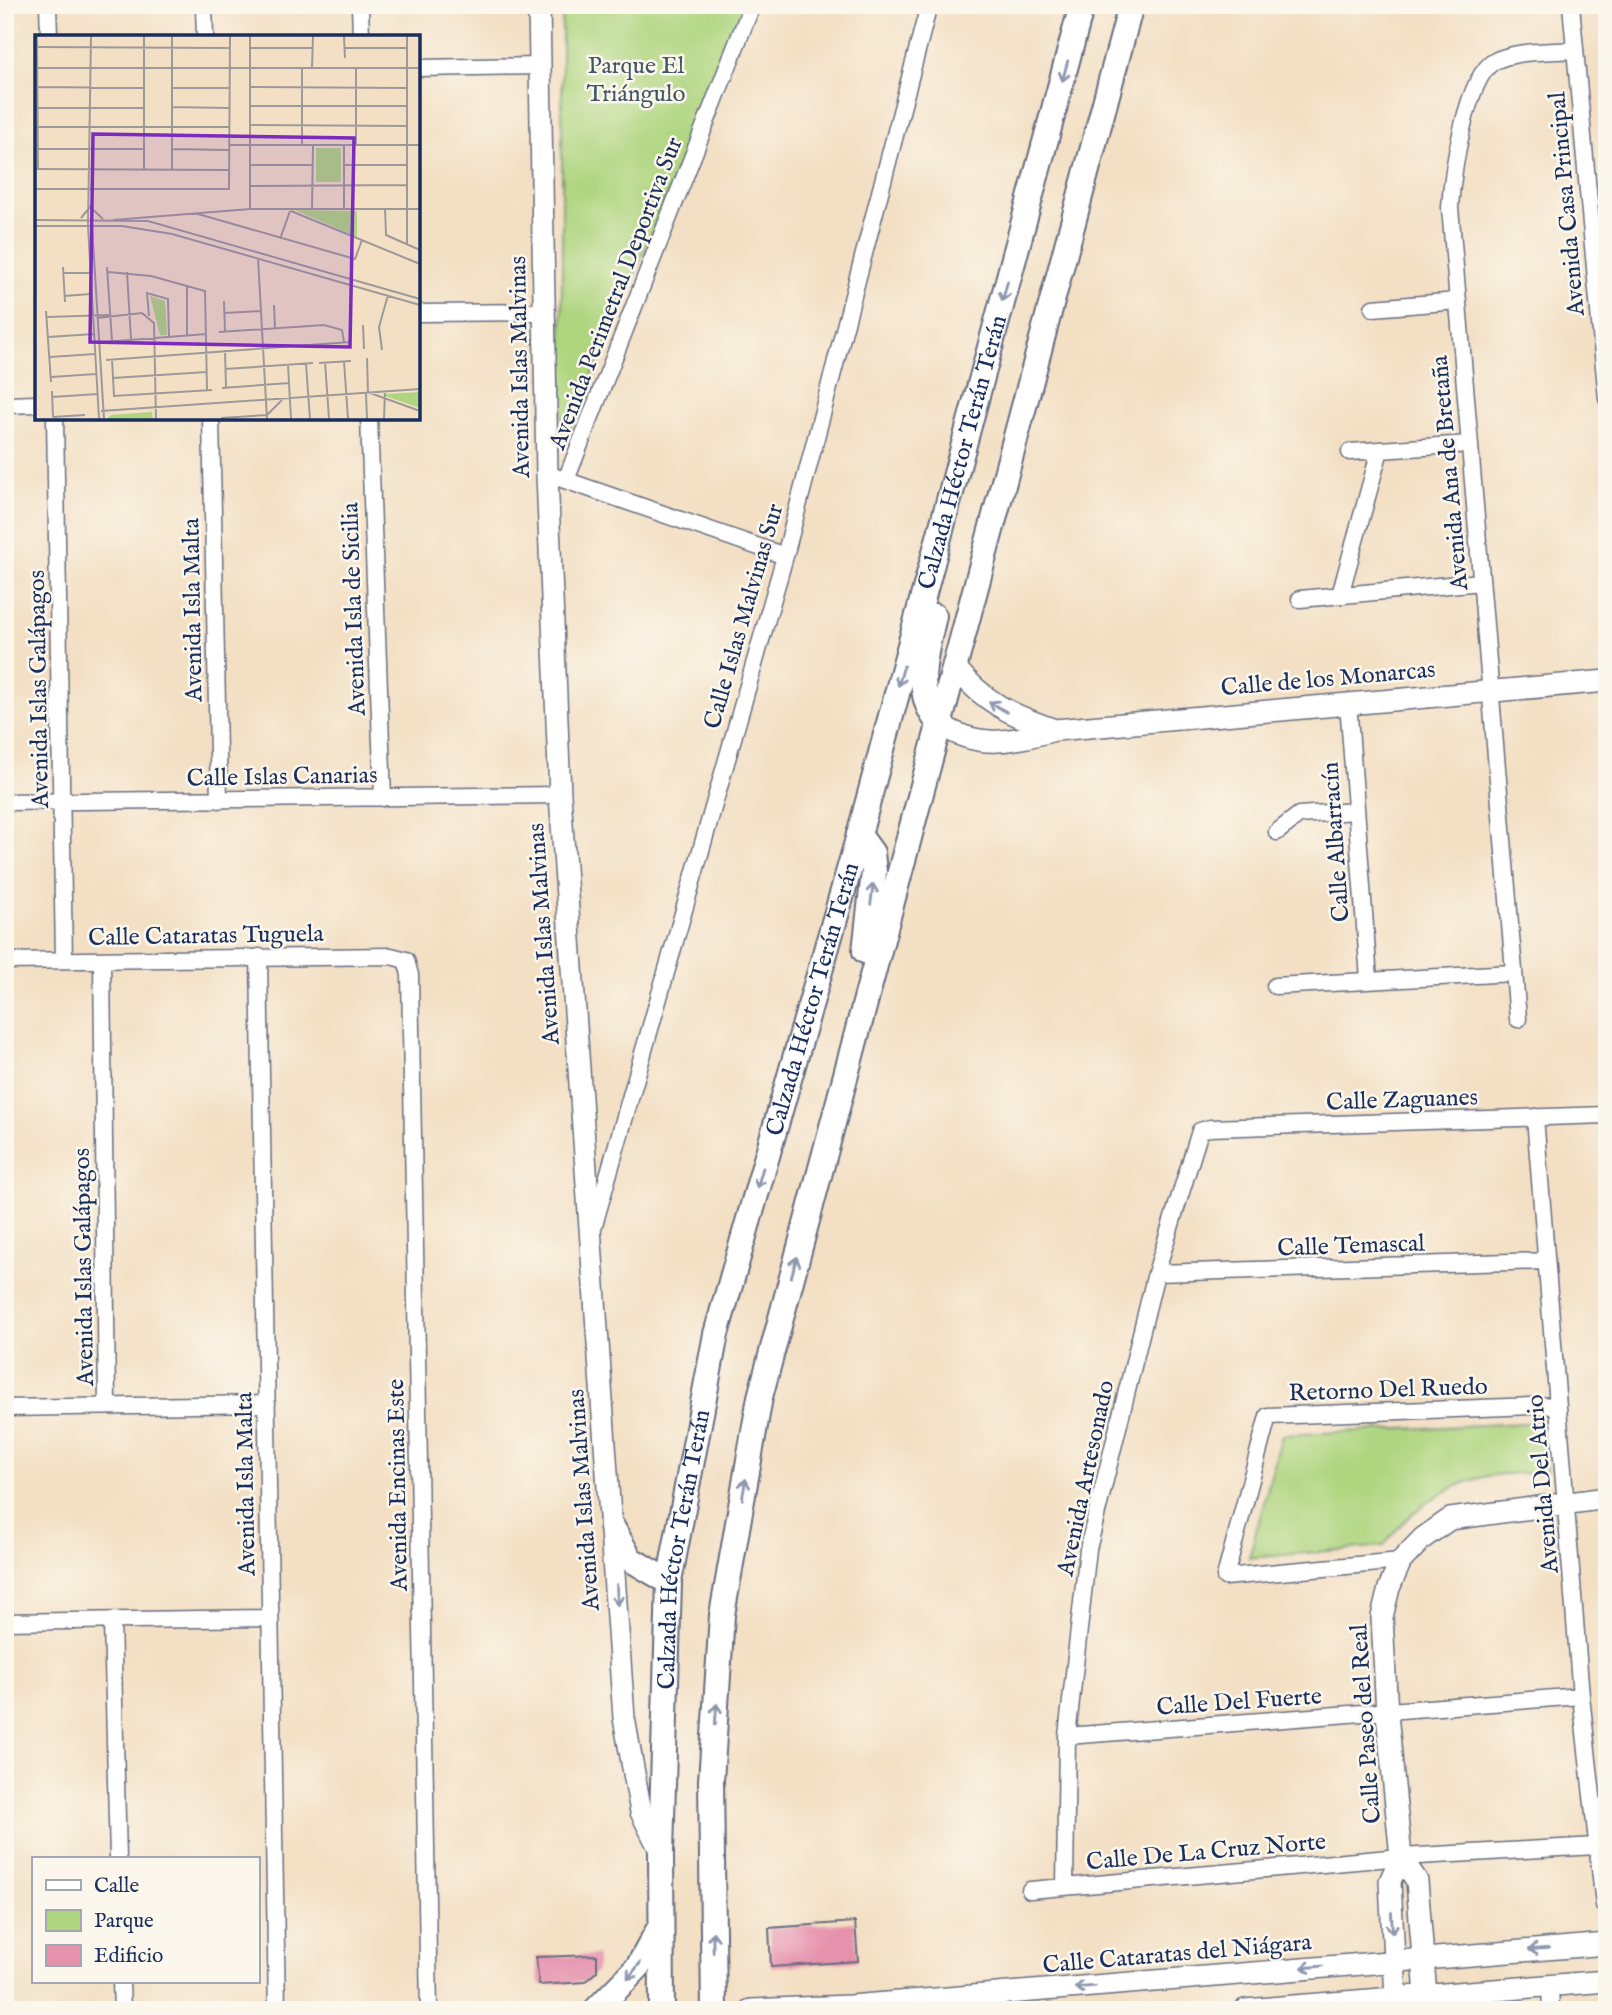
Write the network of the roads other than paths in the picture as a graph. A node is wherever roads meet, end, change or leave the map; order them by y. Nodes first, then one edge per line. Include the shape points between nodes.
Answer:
1 (48, 5) edge
2 (204, 5) edge
3 (360, 5) edge
4 (539, 5) edge
5 (752, 5) edge
6 (929, 5) edge
7 (1082, 5) edge
8 (1131, 5) edge
9 (1571, 5) edge
10 (48, 35) edge
11 (205, 35) edge
12 (361, 35) edge
13 (1575, 50) junction
14 (540, 66) junction
15 (420, 68) edge
16 (1458, 301) junction
17 (1373, 308) dead end
18 (544, 312) junction
19 (420, 313) edge
20 (1607, 399) edge
21 (35, 404) edge
22 (5, 405) edge
23 (55, 420) edge
24 (211, 420) edge
25 (369, 420) edge
26 (1469, 444) junction
27 (1380, 450) junction
28 (1350, 452) dead end
29 (556, 477) junction
30 (936, 549) junction
31 (785, 556) junction
32 (1481, 582) junction
33 (1340, 595) junction
34 (1300, 599) dead end
35 (953, 665) junction
36 (1607, 681) edge
37 (1489, 689) junction
38 (1348, 702) junction
39 (939, 723) junction
40 (1055, 730) junction
41 (560, 795) junction
42 (383, 798) junction
43 (219, 800) junction
44 (63, 802) junction
45 (5, 803) edge
46 (1355, 811) junction
47 (1277, 832) dead end
48 (859, 835) junction
49 (259, 957) junction
50 (64, 960) junction
51 (102, 960) junction
52 (406, 960) joint
53 (5, 961) edge
54 (1513, 972) junction
55 (1369, 979) junction
56 (1275, 986) dead end
57 (862, 1011) junction
58 (1518, 1019) dead end
59 (1607, 1115) edge
60 (1535, 1117) junction
61 (1200, 1131) joint
62 (590, 1236) junction
63 (1546, 1261) junction
64 (1156, 1273) junction
65 (267, 1404) junction
66 (107, 1405) junction
67 (1558, 1405) junction
68 (5, 1408) edge
69 (1607, 1498) edge
70 (1566, 1502) junction
71 (612, 1527) junction
72 (1401, 1561) junction
73 (669, 1582) junction
74 (269, 1618) junction
75 (113, 1621) junction
76 (5, 1622) edge
77 (1581, 1696) junction
78 (1387, 1714) junction
79 (1066, 1736) junction
80 (1596, 1846) junction
81 (661, 1852) junction
82 (118, 1857) edge
83 (1401, 1857) junction
84 (1065, 1886) junction
85 (1030, 1890) dead end
86 (1604, 1905) dead end
87 (661, 1924) junction
88 (1607, 1944) edge
89 (1424, 1958) junction
90 (1394, 1961) junction
91 (1607, 1981) edge
92 (121, 1983) edge
93 (1550, 1986) junction
94 (1426, 1996) junction
95 (1397, 2004) edge
96 (122, 2010) edge
97 (277, 2010) edge
98 (429, 2010) edge
99 (596, 2010) edge
100 (663, 2010) edge
101 (714, 2010) edge
102 (751, 2010) edge
103 (1245, 2010) edge
104 (1552, 2010) edge

1 - 10 street
2 - 11 street
3 - 12 street
4 - 14 street, Avenida Islas Malvinas
5 - 29 street, Avenida Perimetral Deportiva Sur
6 - 31 street, Calle Islas Malvinas Sur
7 -> 30 main road, Calzada Héctor Terán Terán
8 - 35 main road, Calzada Héctor Terán Terán
9 - 13 street, Avenida Casa Principal
13 - 16 street, Avenida Ana de Bretaña via 1505,57 1483,70 1452,180
13 - 20 street, Avenida Casa Principal
14 - 15 street
14 - 18 street, Avenida Islas Malvinas
16 - 17 street
16 - 26 street, Avenida Ana de Bretaña
18 - 19 street
18 - 29 street, Avenida Islas Malvinas
21 - 22 street
23 - 44 street, Avenida Islas Galápagos
24 - 43 street, Avenida Isla Malta
25 - 42 street, Avenida Isla de Sicilia
26 - 27 street
26 - 32 street, Avenida Ana de Bretaña
27 - 28 street
27 - 33 street
29 - 31 street
29 - 41 street, Avenida Islas Malvinas
30 - 39 main road via 939,597 922,684 930,713
30 -> 48 main road, Calzada Héctor Terán Terán
31 - 62 street, Calle Islas Malvinas Sur
32 - 33 street
32 - 37 street, Avenida Ana de Bretaña
33 - 34 street
35 - 39 main road, Calzada Héctor Terán Terán
40 -> 35 street, Calle de los Monarcas via 993,705
36 - 37 street, Calle de los Monarcas
37 - 38 street, Calle de los Monarcas
37 - 54 street, Avenida Ana de Bretaña
38 - 40 street, Calle de los Monarcas
38 - 46 street, Calle Albarracín
39 - 40 street, Calle de los Monarcas via 954,734 993,743
39 - 57 main road, Calzada Héctor Terán Terán
41 - 42 street, Calle Islas Canarias
41 - 62 street, Avenida Islas Malvinas
42 - 43 street, Calle Islas Canarias
43 - 44 street, Calle Islas Canarias
44 - 45 street, Calle Islas Canarias
44 - 50 street, Avenida Islas Galápagos
46 - 47 street via 1299,815
46 - 55 street, Calle Albarracín
57 -> 48 main road via 874,872 872,853
48 -> 73 main road, Calzada Héctor Terán Terán via 716,1334
49 - 51 street, Calle Cataratas Tuguela
49 - 52 street, Calle Cataratas Tuguela via 391,956
49 - 65 street, Avenida Isla Malta
50 - 51 street, Calle Cataratas Tuguela
50 - 53 street, Calle Cataratas Tuguela
51 - 66 street, Avenida Islas Galápagos
52 - 98 street, Avenida Encinas Este via 410,975
54 - 55 street
54 - 58 street, Avenida Ana de Bretaña
55 - 56 street
101 -> 57 main road, Calzada Héctor Terán Terán via 711,1781 722,1615 760,1397
59 - 60 street, Calle Zaguanes
60 - 61 street, Calle Zaguanes
60 - 63 street, Avenida Del Atrio
61 - 64 street, Avenida Artesonado
62 - 71 street, Avenida Islas Malvinas
63 - 64 street, Calle Temascal
63 - 67 street, Avenida Del Atrio
64 - 79 street, Avenida Artesonado via 1088,1549
65 - 66 street
65 - 74 street, Avenida Isla Malta
66 - 68 street
67 - 70 street, Avenida Del Atrio
67 - 72 street, Retorno Del Ruedo via 1268,1416 1225,1577
69 - 70 street, Calle Paseo del Real
70 - 72 street, Calle Paseo del Real via 1450,1519
70 - 77 street, Avenida Del Atrio
71 - 73 main road via 630,1559
71 -> 81 street, Avenida Islas Malvinas via 624,1718 641,1812
72 - 78 street, Calle Paseo del Real via 1388,1588 1382,1617
73 - 81 main road, Calzada Héctor Terán Terán
74 - 75 street
74 - 97 street, Avenida Isla Malta
75 - 76 street
75 - 82 street
77 - 78 street, Calle Del Fuerte
77 - 80 street, Avenida Del Atrio
78 - 79 street, Calle Del Fuerte
78 - 83 street, Calle Paseo del Real
79 - 84 street, Avenida Artesonado
80 - 83 street, Calle De La Cruz Norte
80 - 86 street, Avenida Del Atrio
81 - 87 main road, Calzada Héctor Terán Terán
83 - 84 street, Calle De La Cruz Norte
83 - 89 street, Calle Paseo del Real via 1417,1881
83 -> 90 street, Calle Paseo del Real via 1390,1881
84 - 85 street, Calle De La Cruz Norte
87 -> 99 main road via 638,1967
87 - 100 main road, Calzada Héctor Terán Terán
88 -> 89 street, Calle Cataratas del Niágara
89 - 90 street, Calle Cataratas del Niágara
89 - 94 street, Calle Paseo del Real
90 - 95 street, Calle Paseo del Real
90 -> 102 street, Calle Cataratas del Niágara via 864,2005
91 - 93 street
92 - 96 street
93 - 94 street
93 - 104 street
94 - 95 street
95 - 103 street

